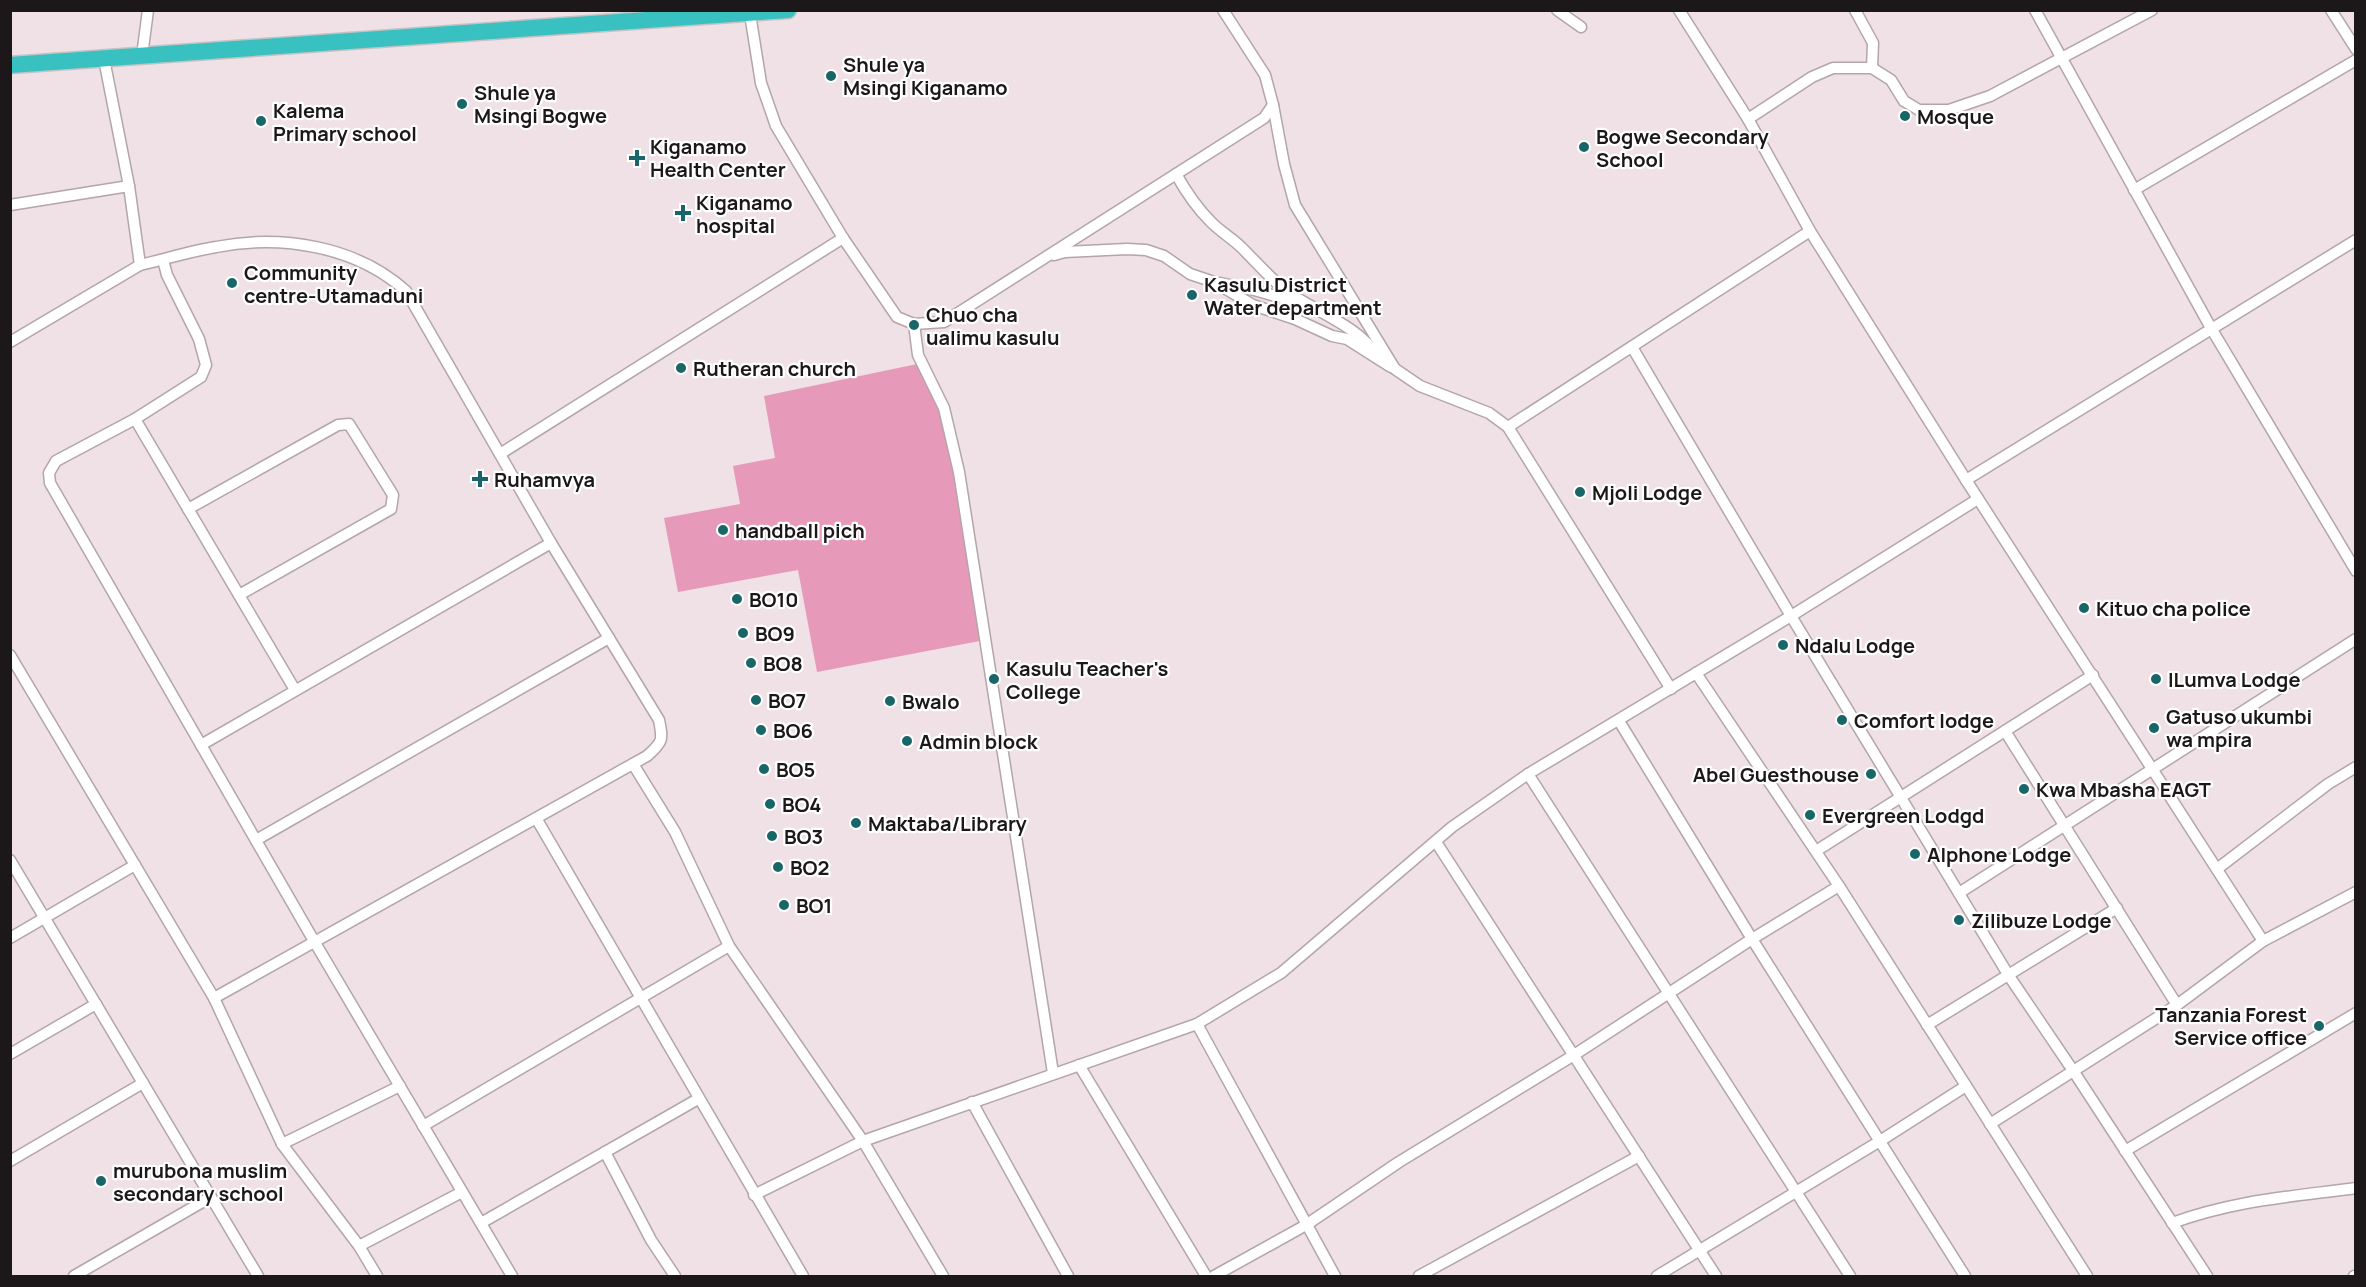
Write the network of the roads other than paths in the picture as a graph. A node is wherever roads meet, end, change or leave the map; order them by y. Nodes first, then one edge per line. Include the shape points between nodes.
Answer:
1 (148, 10) edge
2 (788, 10) edge
3 (1223, 10) edge
4 (1557, 10) edge
5 (1679, 10) edge
6 (1855, 10) edge
7 (2035, 10) edge
8 (2152, 10) edge
9 (2331, 10) edge
10 (750, 14) junction
11 (1581, 27) dead end
12 (2355, 49) edge
13 (142, 56) junction
14 (104, 59) junction
15 (2061, 60) junction
16 (2355, 60) edge
17 (10, 65) edge
18 (1872, 68) junction
19 (1273, 105) junction
20 (1748, 119) junction
21 (1176, 174) junction
22 (129, 186) junction
23 (2134, 190) junction
24 (10, 205) edge
25 (1810, 231) junction
26 (843, 238) junction
27 (2355, 240) edge
28 (1045, 257) junction
29 (163, 260) junction
30 (140, 265) junction
31 (1214, 282) junction
32 (1312, 305) junction
33 (914, 324) junction
34 (2211, 328) junction
35 (10, 342) edge
36 (1632, 347) junction
37 (1383, 361) junction
38 (1395, 369) junction
39 (135, 419) junction
40 (1508, 426) junction
41 (501, 454) junction
42 (1966, 480) junction
43 (1978, 500) junction
44 (188, 509) junction
45 (551, 543) junction
46 (2355, 570) edge
47 (239, 594) junction
48 (1791, 616) junction
49 (609, 638) junction
50 (2355, 639) edge
51 (10, 655) edge
52 (1696, 673) junction
53 (2093, 675) junction
54 (1671, 689) junction
55 (295, 690) junction
56 (1618, 721) junction
57 (2005, 731) junction
58 (201, 745) junction
59 (633, 764) junction
60 (2355, 767) edge
61 (2153, 768) junction
62 (1528, 774) junction
63 (1901, 798) junction
64 (536, 818) junction
65 (2065, 824) junction
66 (256, 840) junction
67 (1436, 842) junction
68 (1816, 851) junction
69 (10, 860) edge
70 (135, 865) junction
71 (2217, 869) junction
72 (1839, 886) junction
73 (2355, 892) edge
74 (1959, 893) junction
75 (2117, 908) junction
76 (45, 918) junction
77 (10, 938) edge
78 (1752, 939) junction
79 (314, 941) junction
80 (2263, 941) junction
81 (729, 946) junction
82 (2009, 976) junction
83 (1667, 994) junction
84 (214, 998) junction
85 (642, 998) junction
86 (96, 1004) junction
87 (2177, 1005) junction
88 (2355, 1013) edge
89 (1197, 1024) junction
90 (1927, 1025) junction
91 (10, 1054) edge
92 (1574, 1055) junction
93 (1079, 1065) junction
94 (2074, 1071) junction
95 (1053, 1073) junction
96 (143, 1083) junction
97 (400, 1086) junction
98 (1966, 1086) junction
99 (698, 1099) junction
100 (972, 1102) junction
101 (1990, 1124) junction
102 (423, 1126) junction
103 (864, 1141) junction
104 (1880, 1141) junction
105 (282, 1144) junction
106 (2126, 1151) junction
107 (605, 1152) junction
108 (1639, 1156) junction
109 (10, 1161) edge
110 (2355, 1188) edge
111 (462, 1192) junction
112 (1795, 1193) junction
113 (754, 1195) junction
114 (211, 1197) junction
115 (481, 1223) junction
116 (2172, 1223) junction
117 (1306, 1225) junction
118 (360, 1246) junction
119 (1701, 1251) junction
120 (74, 1276) edge
121 (258, 1276) edge
122 (377, 1276) edge
123 (512, 1276) edge
124 (674, 1276) edge
125 (803, 1276) edge
126 (943, 1276) edge
127 (1068, 1276) edge
128 (1206, 1276) edge
129 (1214, 1276) edge
130 (1335, 1276) edge
131 (1419, 1276) edge
132 (1657, 1276) edge
133 (1716, 1276) edge
134 (1850, 1276) edge
135 (1965, 1276) edge
136 (2087, 1276) edge
137 (2206, 1276) edge

1 - 13 street
2 - 10 highway
3 - 19 street via 1265,75
4 - 11 street
5 - 20 street
6 - 18 street via 1873,43
7 - 15 street
8 - 15 street
9 - 12 street
10 - 13 highway
10 - 26 street via 761,83 776,126
13 - 14 highway
14 - 17 highway
14 - 22 street
15 - 18 street via 1990,96 1949,110 1919,110 1904,101 1891,80
15 - 23 street
16 - 23 street
18 - 20 street via 1833,68 1812,77
19 - 21 street via 1264,118
19 - 38 street via 1295,205
20 - 25 street
21 - 28 street
21 - 32 street via 1191,200 1212,224 1286,291
22 - 24 street
22 - 30 street
23 - 34 street
25 - 36 street
25 - 42 street
26 - 33 street via 897,317
26 - 41 street
27 - 34 street
28 - 31 street via 1065,252 1146,250
28 - 33 street via 944,322
29 - 30 street
29 - 39 street via 199,339 206,364 201,376
29 - 41 street via 218,246 282,241 334,251 387,274 406,291
30 - 35 street
31 - 32 street
31 - 37 street via 1253,305 1347,339
32 - 37 street via 1346,324
33 - 95 street via 918,356 944,408 959,472
34 - 42 street
34 - 46 street
36 - 40 street
36 - 48 street
37 - 38 street
38 - 40 street via 1420,386 1489,413
39 - 44 street
39 - 58 street via 56,461 49,473 50,483
40 - 54 street
41 - 45 street
42 - 43 street
43 - 48 street
43 - 53 street
44 - 47 street
44 - 47 street via 338,425 349,424 393,495 392,509
45 - 49 street
45 - 55 street
47 - 55 street
48 - 52 street
48 - 63 street
49 - 59 street via 659,720 659,746
49 - 66 street
50 - 61 street
51 - 70 street
52 - 54 street
52 - 68 street
53 - 57 street
53 - 61 street
54 - 56 street
55 - 58 street
56 - 62 street
56 - 78 street
57 - 63 street
57 - 65 street
58 - 66 street
59 - 64 street
59 - 81 street via 675,832
60 - 71 street
61 - 65 street
61 - 71 street
62 - 67 street
62 - 83 street
63 - 68 street
63 - 74 street
64 - 79 street
64 - 85 street
65 - 74 street
65 - 75 street
66 - 79 street
67 - 89 street via 1281,973
67 - 92 street
68 - 72 street
69 - 76 street
70 - 76 street
70 - 84 street
71 - 80 street
72 - 78 street
72 - 90 street
73 - 80 street
74 - 82 street
75 - 82 street
75 - 87 street
76 - 77 street
76 - 86 street
78 - 83 street
78 - 104 street
79 - 84 street
79 - 97 street
80 - 87 street
81 - 85 street
81 - 103 street
82 - 90 street
82 - 94 street
83 - 92 street
83 - 112 street
84 - 105 street
85 - 99 street
85 - 102 street
86 - 91 street
86 - 96 street
87 - 94 street
88 - 106 street
89 - 93 street
89 - 117 street
90 - 98 street
92 - 108 street
92 - 117 street via 1399,1162
93 - 95 street
93 - 128 street
94 - 101 street
94 - 106 street
95 - 100 street
96 - 109 street
96 - 114 street
97 - 102 street
97 - 105 street
98 - 101 street
98 - 104 street
99 - 107 street
99 - 113 street
100 - 103 street
100 - 127 street
101 - 136 street
102 - 111 street
103 - 113 street
103 - 126 street
104 - 112 street
104 - 135 street
105 - 118 street
106 - 116 street
107 - 115 street
107 - 124 street
108 - 119 street
108 - 131 street
110 - 116 street via 2237,1203
111 - 115 street
111 - 118 street
112 - 119 street
112 - 134 street
113 - 125 street
114 - 120 street
114 - 121 street
115 - 123 street
116 - 137 street
117 - 129 street
117 - 130 street
118 - 122 street
119 - 132 street
119 - 133 street

